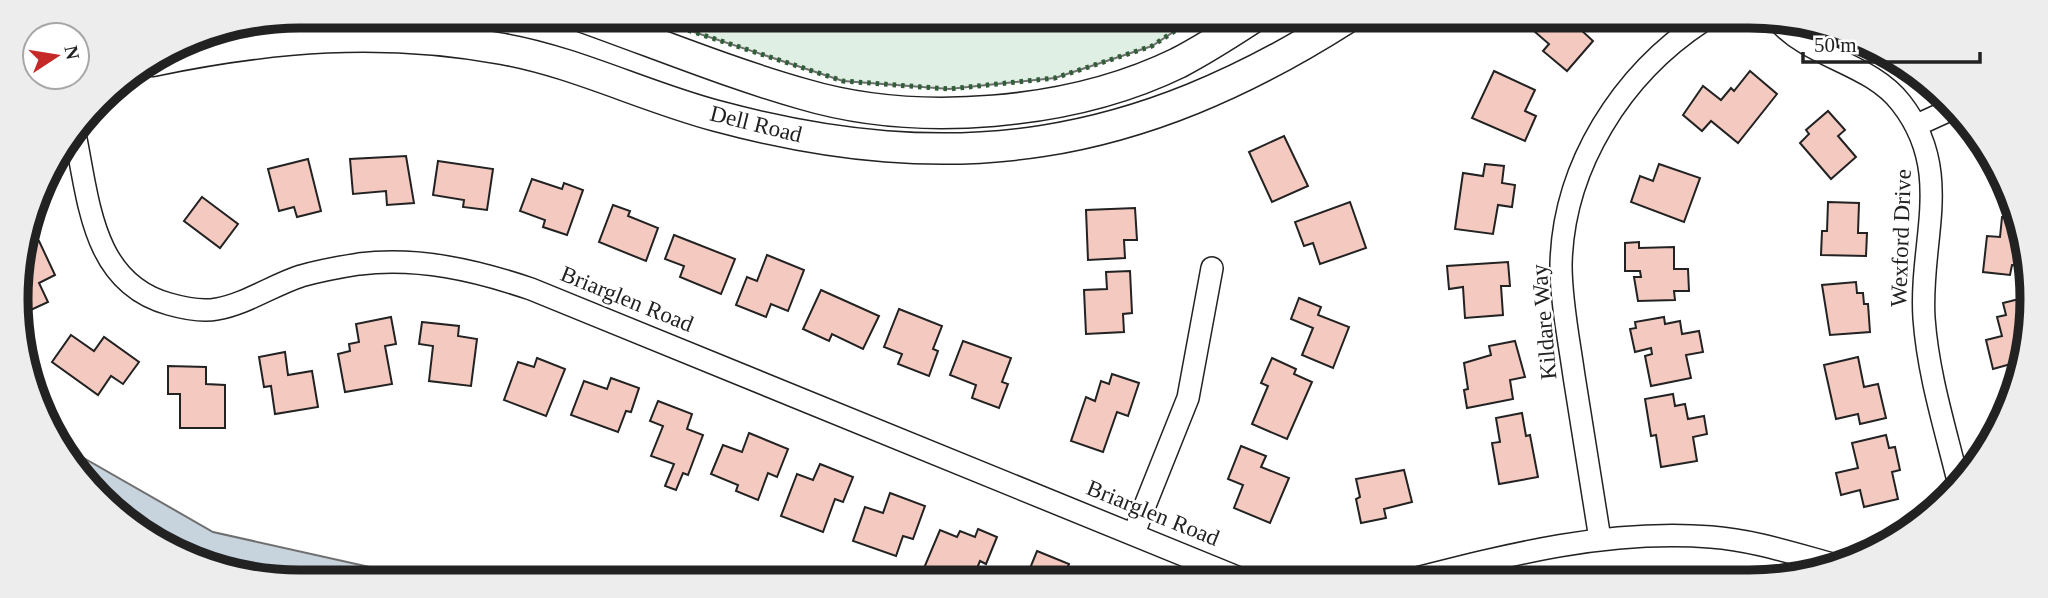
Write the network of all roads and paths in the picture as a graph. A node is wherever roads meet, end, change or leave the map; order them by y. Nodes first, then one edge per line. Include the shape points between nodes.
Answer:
1 (614, 28) edge
2 (1236, 28) edge
3 (1330, 28) edge
4 (1694, 28) edge
5 (1790, 31) edge
6 (179, 56) edge
7 (1946, 112) edge
8 (1917, 125) junction
9 (77, 144) edge
10 (1212, 268) dead end
11 (1956, 474) edge
12 (1134, 534) junction
13 (1600, 539) junction
14 (1820, 561) edge
15 (1220, 570) edge
16 (1449, 570) edge

1 - 2 main road, Dell Road via 804,95 922,112 1028,106 1133,81 1178,62
3 - 6 main road, Dell Road via 1249,76 1182,105 1052,141 972,149 885,148 801,137 714,115 506,49 423,38 270,39
4 - 13 street, Kildare Way via 1650,62 1615,104 1587,154 1569,208 1561,264 1565,320
5 - 8 street, Wexford Drive via 1811,49 1875,79 1899,100
7 - 8 street
8 - 11 street, Wexford Drive via 1930,157 1933,189 1923,270 1924,320
9 - 12 street, Briarglen Road via 93,225 104,255 125,281 152,299 183,308 216,310 300,276 359,264 417,263 476,270
10 - 12 street via 1188,398
12 - 15 street, Briarglen Road
13 - 14 street via 1713,537
13 - 16 street

